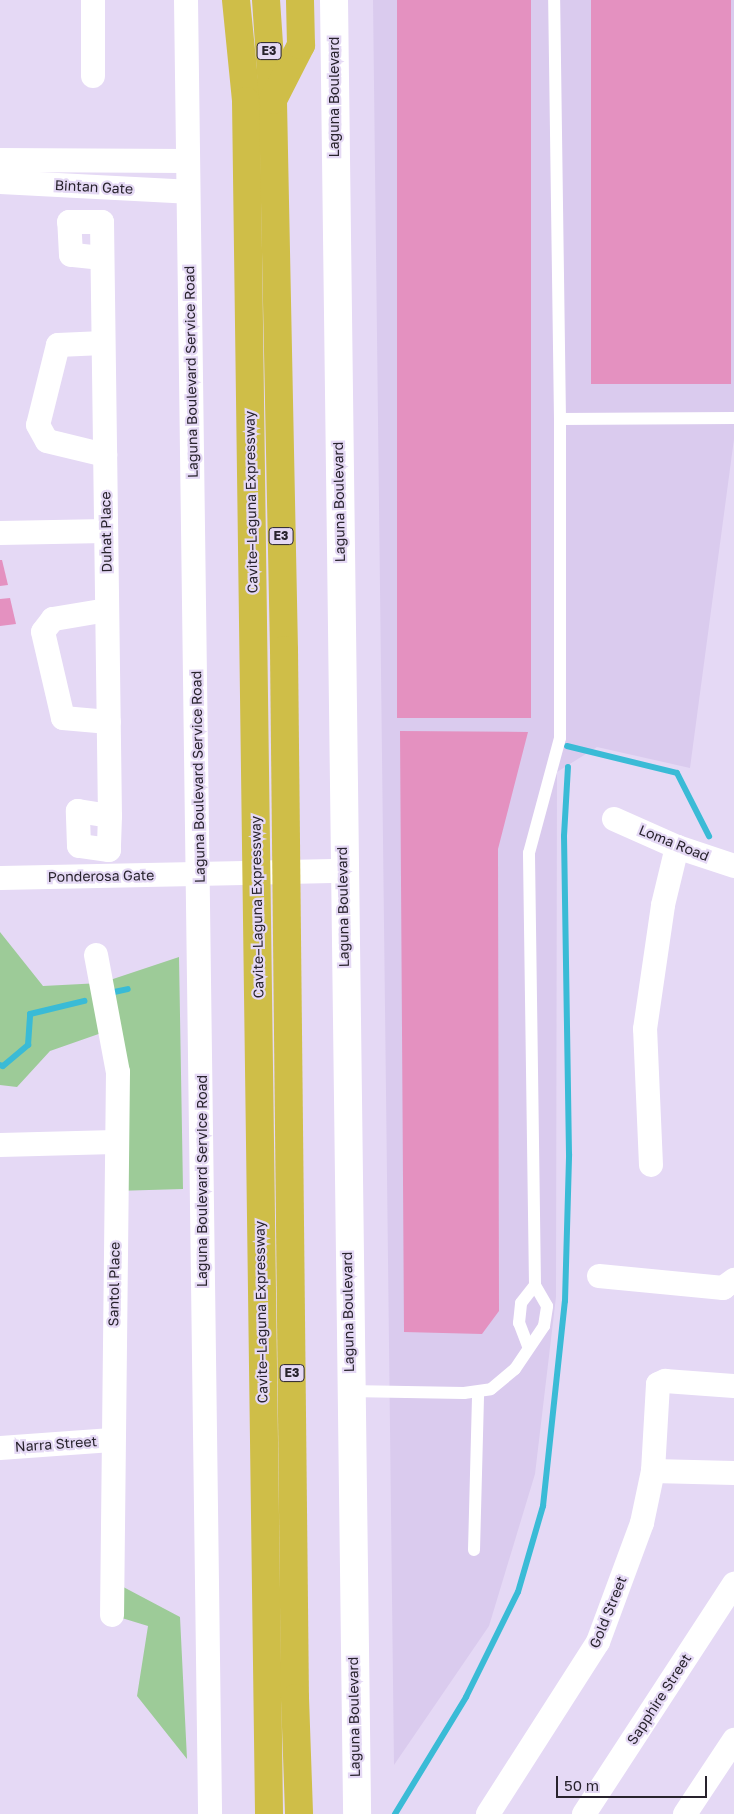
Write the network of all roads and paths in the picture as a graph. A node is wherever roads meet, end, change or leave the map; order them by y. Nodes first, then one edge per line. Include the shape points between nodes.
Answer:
1 (93, 0) edge
2 (186, 0) edge
3 (236, 0) edge
4 (266, 0) edge
5 (300, 0) edge
6 (334, 0) edge
7 (554, 0) edge
8 (93, 76) dead end
9 (272, 102) junction
10 (0, 160) edge
11 (187, 161) junction
12 (0, 182) edge
13 (188, 192) junction
14 (102, 258) dead end
15 (103, 343) junction
16 (734, 418) edge
17 (560, 419) junction
18 (105, 455) junction
19 (0, 532) edge
20 (106, 532) junction
21 (107, 610) junction
22 (109, 722) junction
23 (110, 816) dead end
24 (614, 819) dead end
25 (677, 847) junction
26 (734, 866) edge
27 (343, 871) junction
28 (200, 873) junction
29 (0, 879) edge
30 (96, 955) dead end
31 (115, 1142) junction
32 (0, 1145) edge
33 (651, 1165) dead end
34 (599, 1276) dead end
35 (734, 1280) edge
36 (535, 1285) junction
37 (528, 1346) junction
38 (734, 1386) edge
39 (349, 1391) junction
40 (478, 1393) junction
41 (112, 1440) junction
42 (0, 1448) edge
43 (654, 1471) junction
44 (734, 1473) edge
45 (474, 1550) dead end
46 (734, 1584) edge
47 (112, 1615) dead end
48 (734, 1740) edge
49 (210, 1814) edge
50 (269, 1814) edge
51 (299, 1814) edge
52 (357, 1814) edge
53 (488, 1814) edge
54 (584, 1814) edge
55 (685, 1814) edge

1 - 8 street
2 - 11 street, Laguna Boulevard Service Road
3 - 50 highway, Cavite–Laguna Expressway / E3 via 246,101
4 - 9 highway, E3
5 - 9 highway via 300,45
6 - 27 main road, Laguna Boulevard
7 - 17 lane
9 - 51 highway, E3 via 286,821
10 - 11 street, Bintan Gate
11 - 13 street, Laguna Boulevard Service Road
12 - 13 street, Bintan Gate
13 - 28 street, Laguna Boulevard Service Road
14 - 15 street, Duhat Place
15 - 18 street, Duhat Place
15 - 18 street via 58,345 38,425 47,441
16 - 17 lane
17 - 36 lane via 560,738 528,853
18 - 20 street, Duhat Place
19 - 20 street
20 - 21 street, Duhat Place
21 - 22 street, Duhat Place
21 - 22 street via 53,619 44,632 63,718
22 - 23 street, Duhat Place
24 - 25 street, Loma Road
25 - 26 street, Loma Road
25 - 33 street via 663,905 645,1029
27 - 28 street, Ponderosa Gate
27 - 39 main road, Laguna Boulevard
28 - 29 street, Ponderosa Gate
28 - 49 street, Laguna Boulevard Service Road
30 - 31 street, Santol Place via 118,1072
31 - 32 street
31 - 41 street, Santol Place
34 - 35 street via 723,1288
36 - 37 lane via 521,1302 519,1323
36 - 37 lane via 547,1306 544,1326
37 - 40 lane via 523,1359 504,1380
38 - 43 street, Gold Street via 666,1381 658,1384
39 - 40 lane
39 - 52 main road, Laguna Boulevard
40 - 45 lane
41 - 42 street, Narra Street
41 - 47 street, Santol Place
43 - 44 street
43 - 53 street, Gold Street via 642,1523 598,1642
46 - 54 street, Sapphire Street
48 - 55 street

